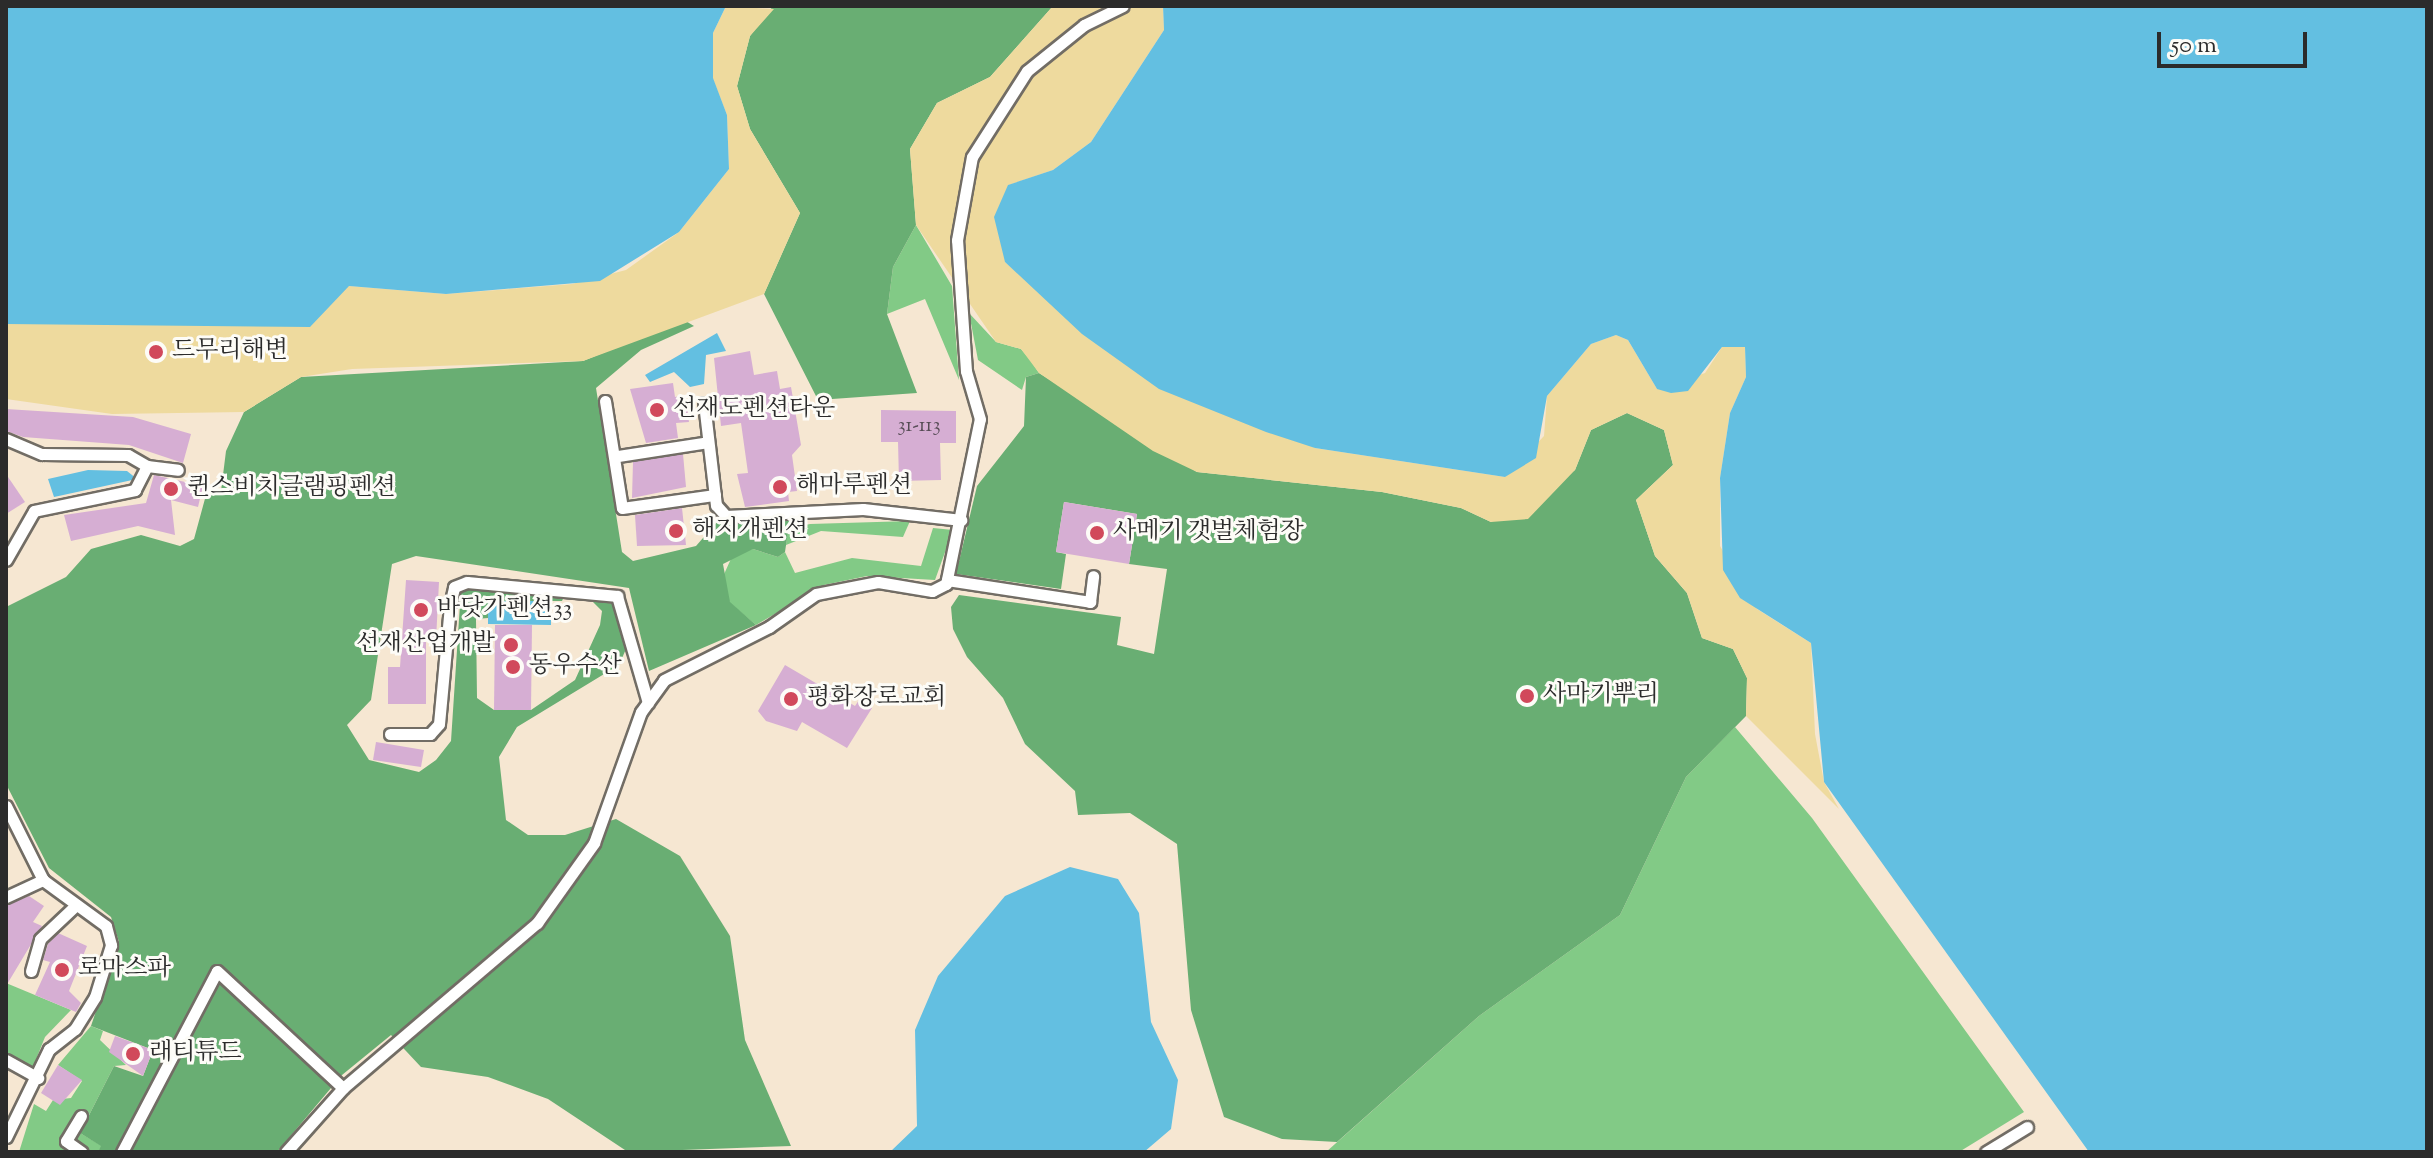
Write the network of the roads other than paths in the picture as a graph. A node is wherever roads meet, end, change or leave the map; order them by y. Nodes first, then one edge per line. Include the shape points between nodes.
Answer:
1 (1123, 6) edge
2 (605, 401) dead end
3 (704, 403) dead end
4 (6, 439) edge
5 (708, 442) junction
6 (618, 456) junction
7 (147, 466) junction
8 (178, 470) dead end
9 (715, 495) junction
10 (961, 520) junction
11 (6, 560) edge
12 (1093, 576) dead end
13 (947, 580) junction
14 (648, 703) junction
15 (390, 734) dead end
16 (6, 806) edge
17 (43, 880) junction
18 (6, 897) edge
19 (76, 905) junction
20 (31, 971) dead end
21 (6, 1060) edge
22 (38, 1078) junction
23 (343, 1088) junction
24 (81, 1116) dead end
25 (2027, 1127) dead end
26 (6, 1137) edge
27 (82, 1152) edge
28 (122, 1152) edge
29 (286, 1152) edge
30 (1986, 1152) edge

1 - 10 lane via 1084,25 1027,71 972,157 957,240 966,371 980,419
2 - 6 lane
3 - 5 lane
4 - 7 lane via 42,454 128,455
5 - 6 lane
5 - 9 lane
6 - 9 lane via 622,508
7 - 8 lane
7 - 11 lane via 135,490 34,511
9 - 10 lane via 726,516 739,520 863,509
10 - 13 lane
12 - 13 lane via 1090,602
13 - 14 lane via 932,591 878,582 816,594 757,634 664,680
14 - 15 lane via 617,596 467,582 454,587 450,605 439,724 430,734
14 - 23 lane via 594,843 537,923
16 - 17 lane
17 - 18 lane
17 - 19 lane
19 - 20 lane via 40,939
19 - 22 lane via 106,926 110,956 86,1014 49,1049
21 - 22 lane
22 - 26 lane
23 - 28 lane via 217,971
23 - 29 lane
24 - 27 lane via 66,1141
25 - 30 lane

